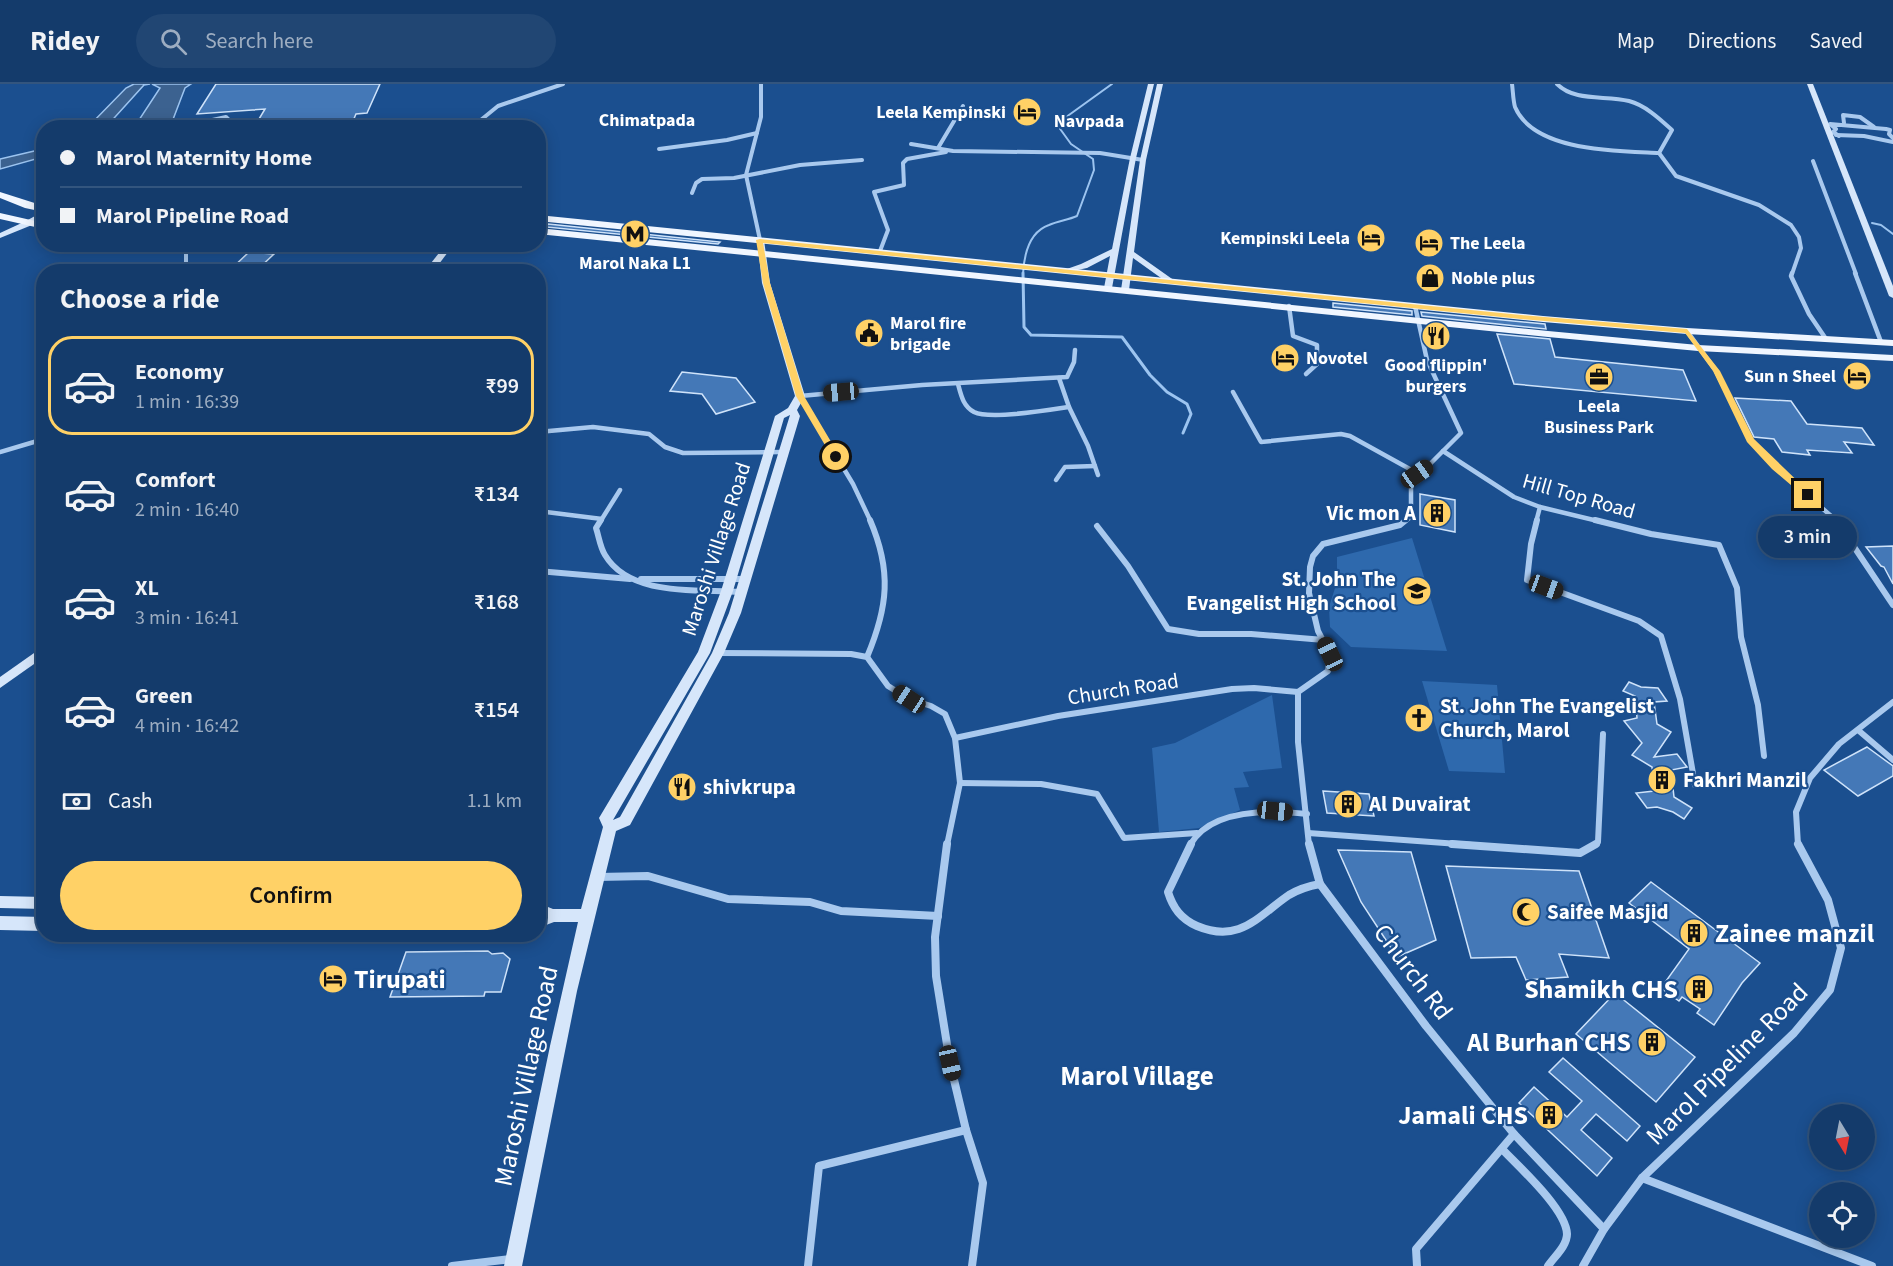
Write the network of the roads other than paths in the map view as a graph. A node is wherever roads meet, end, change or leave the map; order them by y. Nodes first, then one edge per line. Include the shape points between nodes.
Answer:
1 (563, 84) edge
2 (761, 84) edge
3 (1151, 84) edge
4 (1160, 84) edge
5 (1512, 84) edge
6 (1557, 84) edge
7 (1810, 84) edge
8 (963, 106) dead end
9 (212, 120) edge
10 (229, 120) edge
11 (481, 120) edge
12 (1824, 120) junction
13 (1834, 123) junction
14 (1844, 123) junction
15 (1874, 127) junction
16 (757, 133) junction
17 (1829, 134) junction
18 (1839, 136) junction
19 (1893, 140) edge
20 (911, 144) dead end
21 (938, 148) junction
22 (659, 149) dead end
23 (953, 151) junction
24 (1659, 153) junction
25 (1133, 158) junction
26 (862, 160) dead end
27 (1143, 160) junction
28 (1812, 162) dead end
29 (745, 174) junction
30 (692, 193) dead end
31 (0, 195) edge
32 (36, 208) edge
33 (0, 216) edge
34 (36, 217) edge
35 (546, 219) edge
36 (29, 223) junction
37 (36, 224) edge
38 (546, 232) edge
39 (0, 236) edge
40 (760, 240) junction
41 (844, 248) junction
42 (1115, 250) junction
43 (880, 251) junction
44 (444, 252) edge
45 (1130, 252) junction
46 (763, 254) junction
47 (837, 262) junction
48 (434, 264) edge
49 (1068, 270) junction
50 (1110, 275) junction
51 (1127, 276) junction
52 (1171, 281) junction
53 (1108, 288) junction
54 (1125, 290) junction
55 (1893, 296) edge
56 (1289, 306) junction
57 (1415, 306) junction
58 (1417, 320) junction
59 (1687, 331) junction
60 (1826, 339) junction
61 (1881, 342) junction
62 (1893, 343) edge
63 (1698, 348) junction
64 (1075, 350) dead end
65 (1893, 358) edge
66 (1306, 374) dead end
67 (1059, 378) junction
68 (958, 384) junction
69 (1233, 393) dead end
70 (800, 396) junction
71 (1070, 407) junction
72 (792, 410) junction
73 (546, 431) edge
74 (36, 441) edge
75 (1443, 451) junction
76 (0, 452) edge
77 (770, 452) junction
78 (783, 452) junction
79 (1095, 466) junction
80 (1417, 474) junction
81 (1098, 475) dead end
82 (1056, 480) dead end
83 (620, 490) dead end
84 (1540, 507) junction
85 (546, 512) edge
86 (602, 519) junction
87 (1097, 526) dead end
88 (546, 571) edge
89 (630, 579) junction
90 (733, 587) junction
91 (1893, 605) edge
92 (1324, 640) junction
93 (718, 653) junction
94 (36, 656) edge
95 (867, 657) junction
96 (0, 683) edge
97 (1298, 692) junction
98 (1893, 702) edge
99 (1858, 730) junction
100 (1603, 734) dead end
101 (955, 738) junction
102 (1764, 756) dead end
103 (1893, 760) edge
104 (960, 783) junction
105 (1695, 785) dead end
106 (1307, 814) junction
107 (610, 827) junction
108 (1197, 833) junction
109 (1308, 834) junction
110 (596, 876) junction
111 (1320, 884) junction
112 (0, 902) edge
113 (36, 903) edge
114 (546, 912) edge
115 (553, 915) junction
116 (586, 916) junction
117 (938, 916) junction
118 (546, 918) edge
119 (0, 923) edge
120 (36, 924) edge
121 (966, 1130) junction
122 (1515, 1134) junction
123 (1502, 1149) junction
124 (1642, 1178) junction
125 (1604, 1228) junction
126 (514, 1262) edge
127 (452, 1266) edge
128 (808, 1266) edge
129 (972, 1266) edge
130 (1417, 1266) edge
131 (1548, 1266) edge
132 (1583, 1266) edge
133 (1872, 1266) edge

1 - 11 street via 498,106
2 - 16 street via 763,100
3 - 25 main road
4 - 27 main road
5 - 24 street via 1512,97 1521,116 1556,142
6 - 24 street via 1566,93 1631,100 1657,116 1672,130
7 - 12 main road
8 - 21 street
9 - 10 street
12 - 13 street
12 - 17 main road
13 - 14 street
13 - 18 street via 1830,124 1836,129 1833,132
14 - 15 street
14 - 15 street via 1844,115 1858,116
15 - 19 street via 1890,130
16 - 22 street
16 - 29 street
17 - 18 street
17 - 55 main road
18 - 19 street
20 - 21 street
21 - 23 street
23 - 25 street via 1100,153
23 - 43 street via 907,159 903,163 904,185 874,192 888,230
24 - 60 street via 1676,176 1759,204 1791,225 1801,248 1791,276
25 - 27 street
25 - 42 main road
26 - 29 street
27 - 45 main road
28 - 61 street
29 - 30 street via 699,180
29 - 40 street
31 - 32 main road
33 - 36 main road
34 - 36 main road
35 - 40 main road
36 - 37 main road
36 - 39 main road
38 - 46 main road
40 - 41 main road
40 - 46 main road
41 - 43 main road
41 - 47 main road
42 - 49 main road
42 - 50 main road
43 - 49 main road
44 - 48 main road
45 - 51 main road
45 - 52 main road
46 - 47 main road
46 - 70 main road via 766,283
47 - 53 main road
49 - 50 main road
50 - 51 main road
50 - 53 main road
51 - 52 main road
51 - 54 main road
52 - 57 main road
53 - 54 main road
54 - 56 main road
56 - 58 main road
56 - 66 street via 1293,336 1317,345 1317,364
57 - 58 street
57 - 59 main road
58 - 63 main road
58 - 75 street via 1428,360 1461,433
59 - 60 main road
59 - 63 street
60 - 61 main road
61 - 62 main road
63 - 65 main road
63 - 91 street via 1716,371 1750,440 1840,524
64 - 67 street via 1067,377
67 - 68 street
67 - 71 street
68 - 70 street
68 - 71 street via 964,405 982,415
69 - 80 street via 1262,442 1341,434
70 - 72 main road, Maroshi Village Road
70 - 95 street via 860,497 881,549 886,576 884,610
71 - 79 street
72 - 77 main road, Maroshi Village Road via 780,416
72 - 78 main road, Maroshi Village Road via 795,416
73 - 77 street via 593,427 630,430 649,434 665,447 683,453
74 - 76 street
75 - 80 street
75 - 84 street, Hill Top Road via 1514,497
77 - 78 street
77 - 90 main road, Maroshi Village Road
78 - 90 main road, Maroshi Village Road via 744,579
79 - 81 street
79 - 82 street via 1065,467
80 - 92 street via 1412,482 1411,517 1400,525 1323,544 1313,556 1309,593
83 - 86 street
84 - 102 street, Hill Top Road via 1681,540 1719,545 1737,588 1741,637 1758,705
84 - 105 street via 1527,580 1639,621 1661,636 1680,699
85 - 86 street
86 - 89 street via 596,528 606,556
87 - 92 street via 1128,566 1168,630
88 - 89 street
89 - 90 street
89 - 90 street via 664,587
90 - 93 main road, Maroshi Village Road via 735,613
90 - 107 main road, Maroshi Village Road via 704,653 606,818
92 - 97 street via 1330,654 1328,671
93 - 95 street
93 - 107 main road, Maroshi Village Road via 625,821
94 - 96 main road
95 - 101 street via 888,686 945,714
97 - 101 street, Church Road via 1232,689 1058,716
97 - 106 street, Church Rd via 1298,742
98 - 99 street, Marol Pipeline Road
99 - 103 street
99 - 124 street, Marol Pipeline Road via 1839,744 1810,778 1796,812 1798,845 1828,900 1841,948 1830,990 1794,1033
100 - 109 street via 1598,842 1580,853
101 - 104 street
104 - 108 street via 1041,784 1097,794 1124,838
104 - 117 street
106 - 108 street via 1275,811 1228,817
106 - 109 street, Church Rd
107 - 110 main road, Maroshi Village Road
108 - 111 street via 1168,892 1177,913 1204,930 1234,932 1254,923 1300,887
109 - 111 street, Church Rd
110 - 116 main road, Maroshi Village Road
110 - 117 street via 648,876 728,899 810,902 841,911
111 - 122 street, Church Rd via 1426,1026
112 - 113 main road
114 - 115 main road
115 - 116 main road
115 - 118 main road
116 - 126 main road, Maroshi Village Road
117 - 121 street via 936,976
119 - 120 main road
121 - 128 street via 819,1166
121 - 129 street via 983,1183
122 - 123 street
122 - 125 street, Church Rd
123 - 130 street via 1416,1249
123 - 131 street via 1563,1218 1565,1241
124 - 125 street, Marol Pipeline Road
124 - 133 street
125 - 132 street, Marol Pipeline Road
126 - 127 street

